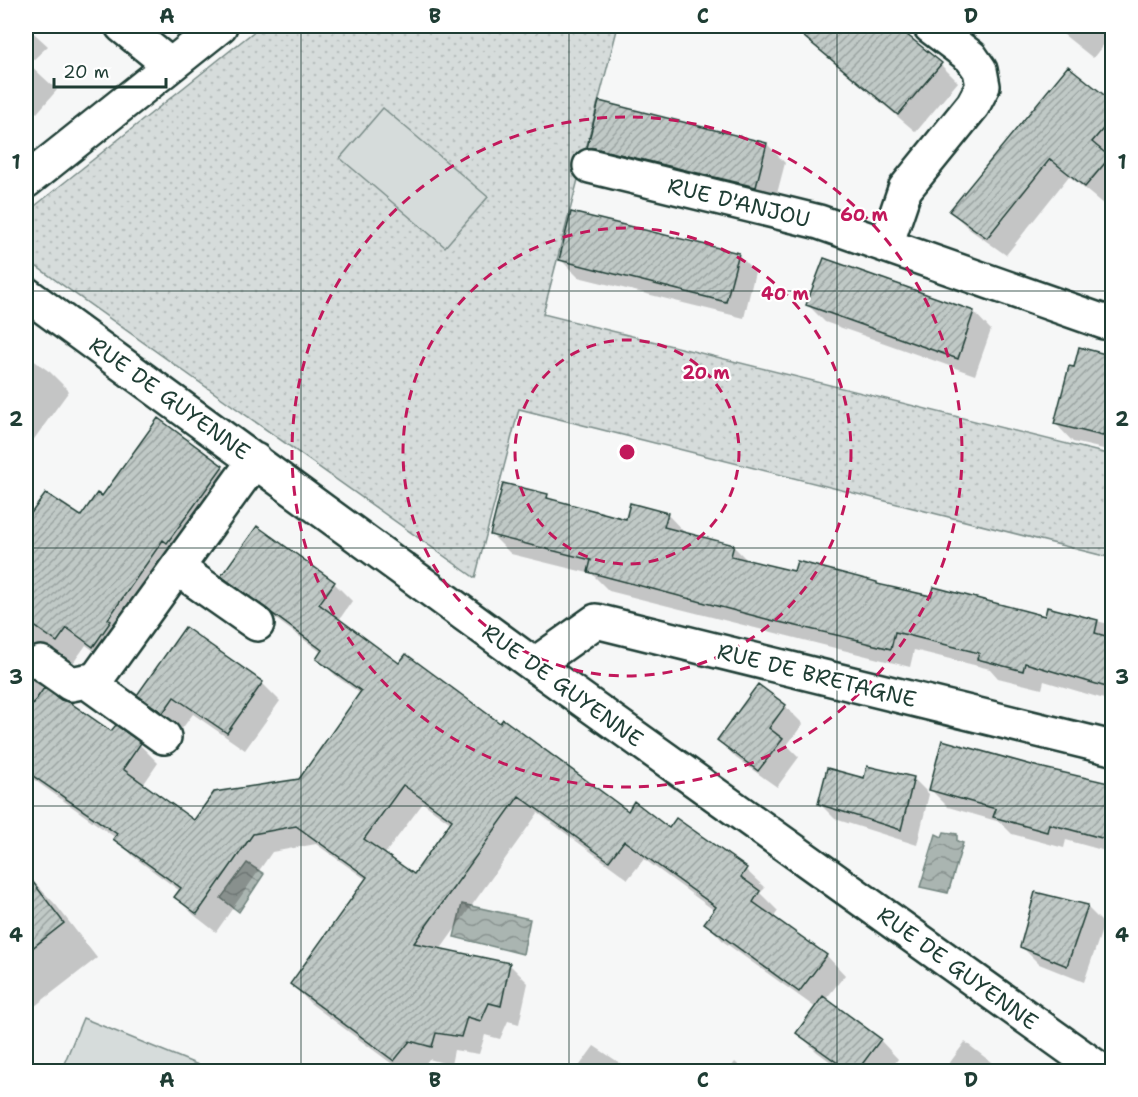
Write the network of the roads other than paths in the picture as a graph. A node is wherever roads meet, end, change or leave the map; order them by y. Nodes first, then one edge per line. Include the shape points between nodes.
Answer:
1 (122, 26) edge
2 (220, 26) edge
3 (930, 26) edge
4 (170, 65) junction
5 (590, 166) dead end
6 (26, 181) edge
7 (886, 245) junction
8 (26, 294) edge
9 (1113, 320) edge
10 (255, 460) junction
11 (177, 568) junction
12 (257, 624) dead end
13 (41, 663) dead end
14 (534, 665) junction
15 (92, 684) junction
16 (164, 737) dead end
17 (1113, 748) edge
18 (1103, 1071) edge

1 - 4 street
2 - 4 street
3 - 7 street via 971,57 980,70 983,86 973,105 905,189
4 - 6 street
5 - 7 street, RUE D'ANJOU via 819,222
7 - 9 street, RUE D'ANJOU via 1104,322
8 - 10 street, RUE DE GUYENNE
10 - 11 street
10 - 14 street, RUE DE GUYENNE
11 - 12 street
11 - 15 street
13 - 15 street via 71,684
14 - 17 street, RUE DE BRETAGNE via 596,621
14 - 18 street, RUE DE GUYENNE
15 - 16 street

